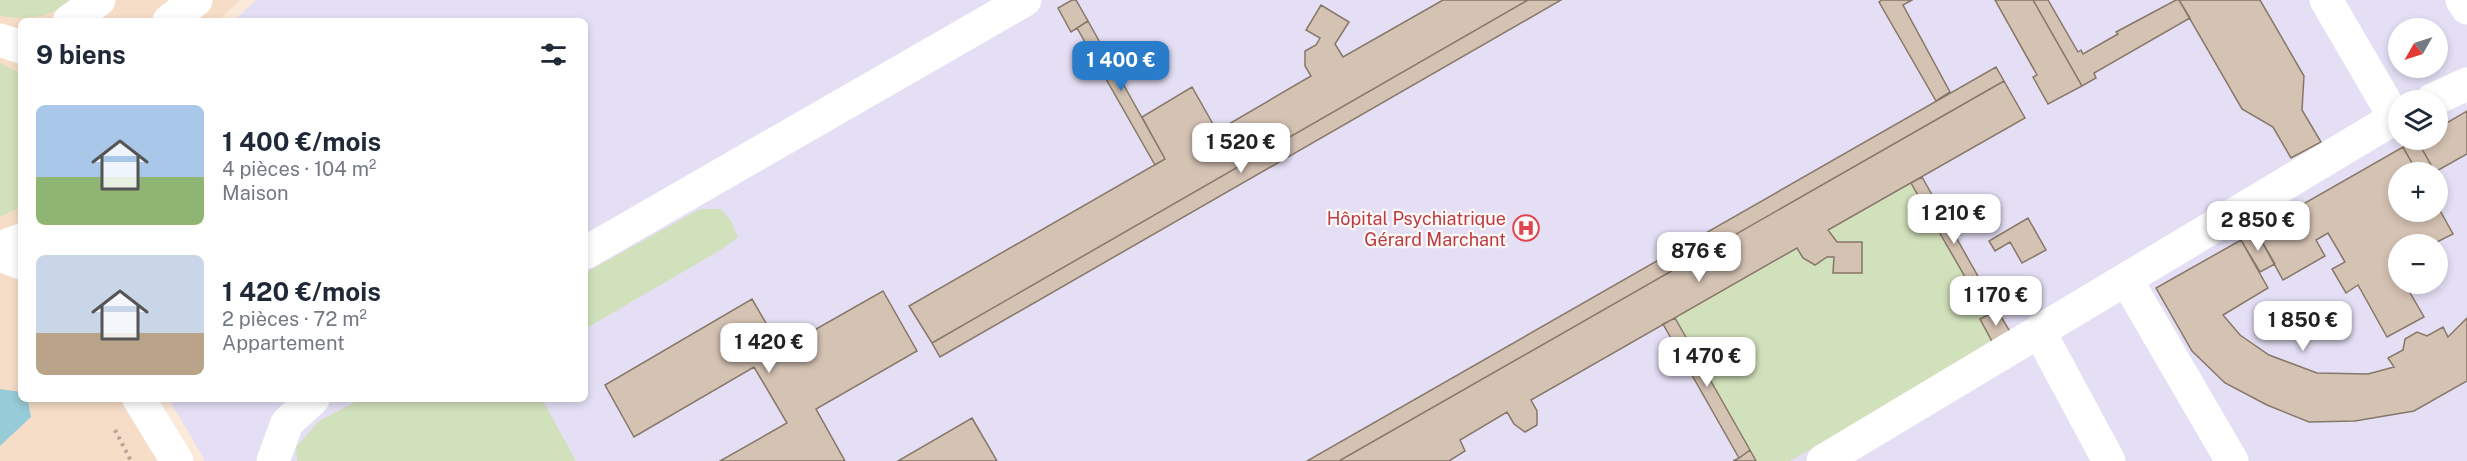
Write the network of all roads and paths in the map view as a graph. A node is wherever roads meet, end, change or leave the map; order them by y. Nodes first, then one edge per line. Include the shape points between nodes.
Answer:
1 (99, 0) edge
2 (196, 0) edge
3 (1025, 0) edge
4 (2326, 0) edge
5 (2462, 0) edge
6 (2467, 8) edge
7 (73, 18) edge
8 (173, 18) edge
9 (2467, 84) edge
10 (2448, 93) edge
11 (2388, 102) edge
12 (2388, 122) edge
13 (18, 241) edge
14 (0, 248) edge
15 (588, 251) edge
16 (0, 255) edge
17 (18, 262) edge
18 (2126, 279) junction
19 (2039, 331) junction
20 (141, 402) edge
21 (310, 402) edge
22 (177, 461) edge
23 (273, 461) edge
24 (1823, 461) edge
25 (2109, 461) edge
26 (2232, 461) edge

1 - 7 main road
2 - 8 main road
3 - 15 main road
4 - 11 main road
5 - 6 main road
9 - 10 main road
12 - 18 main road
13 - 14 main road
16 - 17 main road
18 - 19 main road
18 - 26 main road
19 - 24 main road
19 - 25 main road
20 - 22 main road
21 - 23 main road via 287,423

